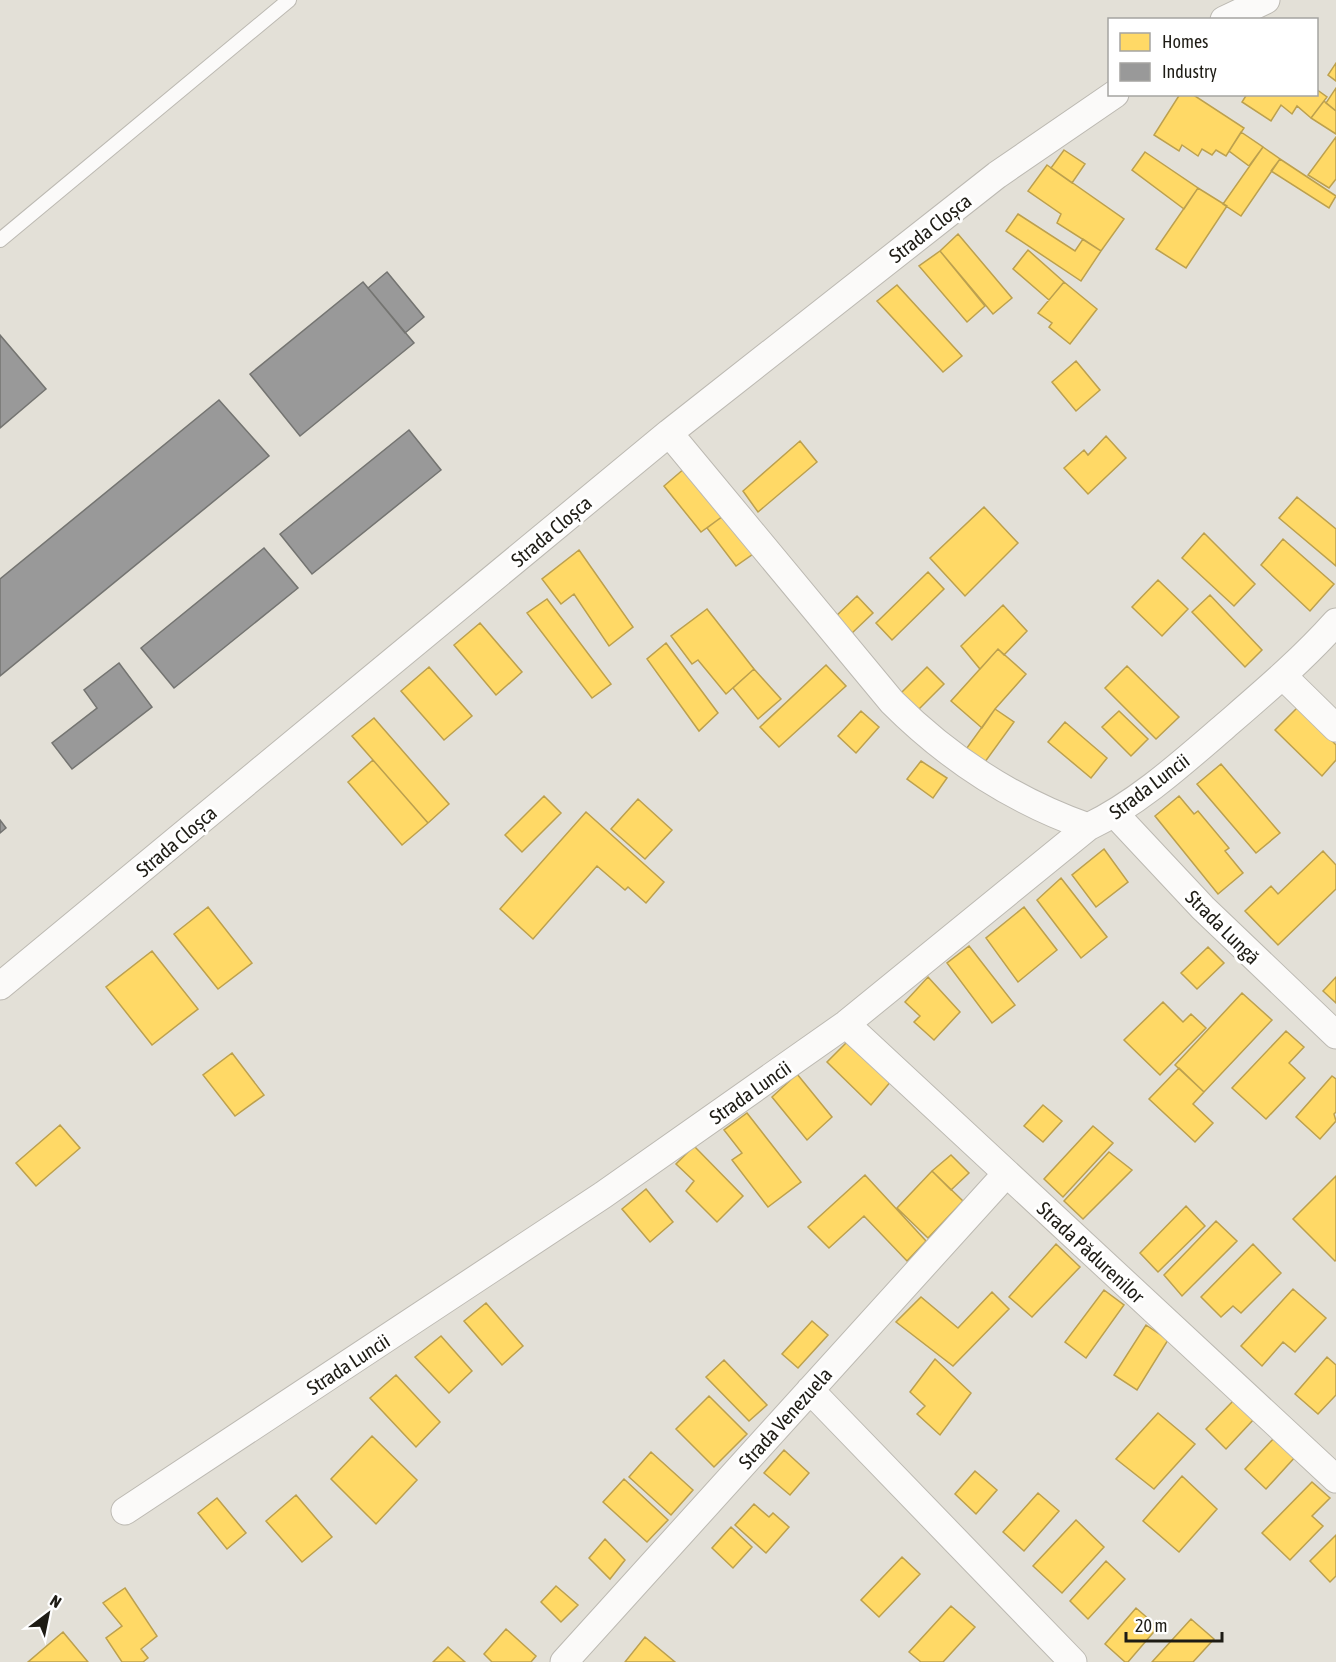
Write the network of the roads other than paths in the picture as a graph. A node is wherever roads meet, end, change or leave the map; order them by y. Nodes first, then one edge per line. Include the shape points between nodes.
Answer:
1 (289, 0) edge
2 (1266, 0) edge
3 (1225, 11) edge
4 (1112, 96) edge
5 (0, 240) edge
6 (669, 433) junction
7 (1336, 622) edge
8 (1283, 676) junction
9 (1336, 728) edge
10 (1115, 814) junction
11 (1088, 827) junction
12 (0, 986) edge
13 (846, 1024) junction
14 (1336, 1035) edge
15 (1006, 1174) junction
16 (810, 1390) junction
17 (1336, 1479) edge
18 (125, 1511) dead end
19 (564, 1662) edge
20 (1073, 1662) edge

1 - 5 lane
2 - 3 street
4 - 6 street, Strada Cloșca via 997,175
6 - 11 street via 915,725 982,775 1058,817
6 - 12 street, Strada Cloșca
7 - 8 street, Strada Luncii
8 - 9 street
8 - 10 street, Strada Luncii
10 - 11 street, Strada Luncii
10 - 14 street, Strada Lungă via 1203,908
11 - 13 street, Strada Luncii
13 - 15 street, Strada Pădurenilor
13 - 18 street, Strada Luncii via 603,1195
15 - 16 street, Strada Venezuela
15 - 17 street, Strada Pădurenilor
16 - 19 street, Strada Venezuela
16 - 20 street

